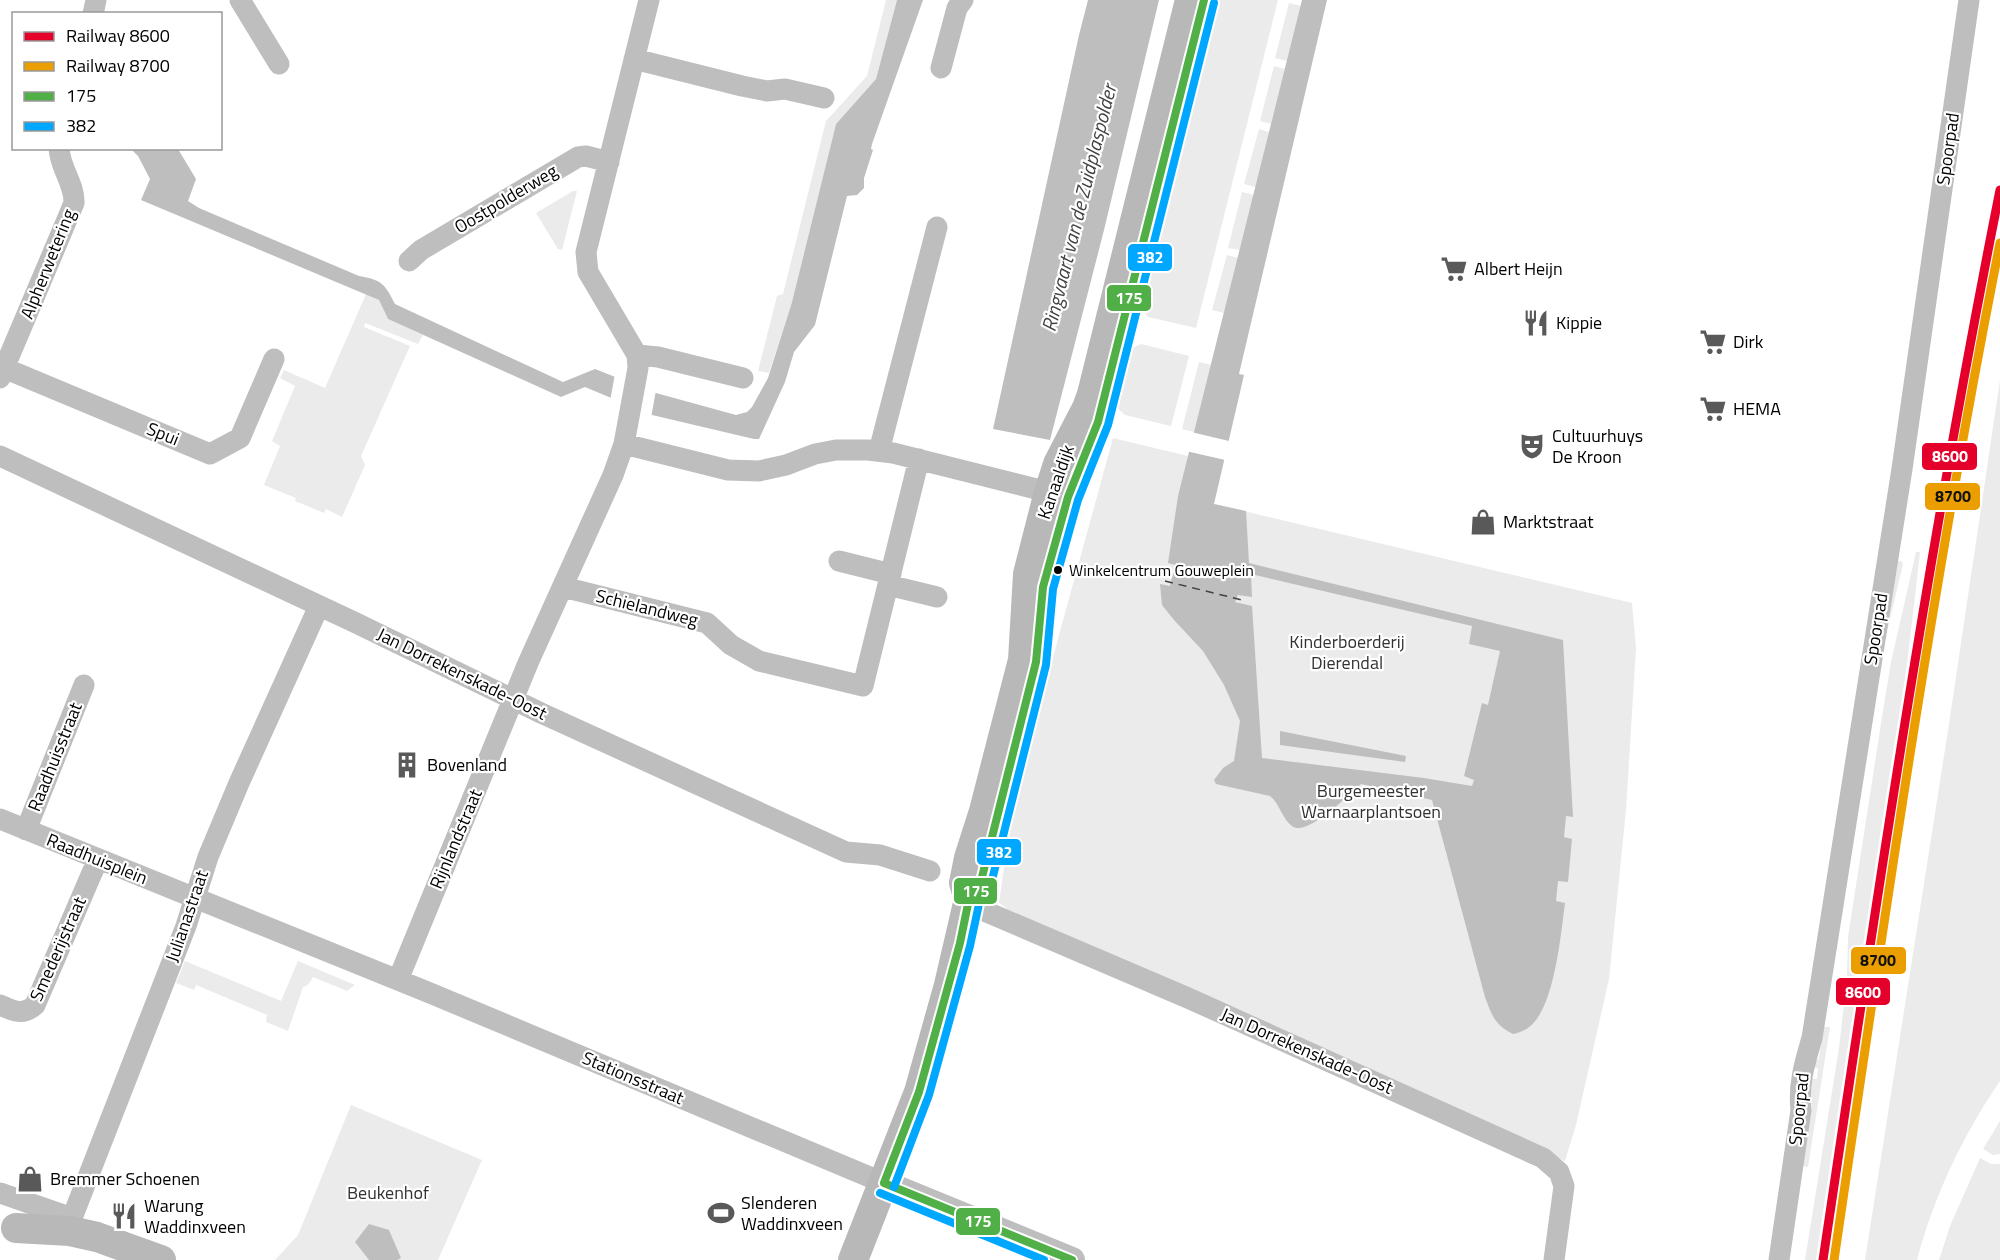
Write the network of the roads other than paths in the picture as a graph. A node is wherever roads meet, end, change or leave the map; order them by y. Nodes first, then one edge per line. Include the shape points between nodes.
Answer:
1 (240, 0) edge
2 (649, 0) edge
3 (963, 0) edge
4 (1190, 0) edge
5 (1204, 0) edge
6 (1969, 0) edge
7 (634, 59) junction
8 (279, 64) dead end
9 (941, 68) dead end
10 (824, 98) dead end
11 (59, 150) edge
12 (609, 162) junction
13 (937, 227) dead end
14 (409, 261) dead end
15 (637, 355) junction
16 (274, 359) dead end
17 (2, 373) edge
18 (743, 378) dead end
19 (624, 444) junction
20 (879, 451) junction
21 (0, 456) edge
22 (919, 459) junction
23 (1059, 494) junction
24 (839, 561) dead end
25 (890, 580) junction
26 (563, 586) junction
27 (937, 597) dead end
28 (319, 606) junction
29 (84, 685) dead end
30 (513, 698) junction
31 (0, 819) edge
32 (26, 830) junction
33 (98, 859) junction
34 (930, 871) dead end
35 (194, 899) junction
36 (969, 902) junction
37 (398, 980) junction
38 (0, 1005) edge
39 (884, 1183) junction
40 (0, 1193) edge
41 (71, 1224) junction
42 (8, 1225) edge
43 (1779, 1259) edge
44 (110, 1260) edge
45 (161, 1260) edge
46 (853, 1260) edge
47 (1072, 1260) edge
48 (1554, 1260) edge

1 - 8 street
2 - 7 street
3 - 9 street via 957,8
4 - 23 main road, Kanaaldijk via 1092,394 1058,464
5 - 23 main road, Kanaaldijk via 1098,422
6 - 43 street, Spoorpad via 1902,470 1814,1029 1799,1094
7 - 10 street via 750,88 785,89
7 - 12 street
11 - 17 street, Alpherwetering via 74,203
12 - 14 street, Oostpolderweg via 578,157 421,250
12 - 15 street via 586,252 586,266
13 - 20 street
15 - 18 street
15 - 19 street
16 - 17 street, Spui via 240,438 210,454
19 - 20 street via 744,472 772,469 836,450
19 - 26 street
20 - 22 street
21 - 28 street, Jan Dorrekenskade-Oost
22 - 23 street
22 - 25 street, Schielandweg
23 - 36 main road, Kanaaldijk via 1028,574 1023,660 964,876
24 - 25 street
25 - 26 street, Schielandweg via 863,686 759,661 731,645 706,623
25 - 27 street
26 - 30 street
28 - 30 street, Jan Dorrekenskade-Oost
28 - 35 street, Julianastraat via 232,799
29 - 32 street, Raadhuisstraat
30 - 34 street, Jan Dorrekenskade-Oost via 846,852 880,855
30 - 37 street, Rijnlandstraat
31 - 32 street, Raadhuisplein
32 - 33 street, Raadhuisplein
33 - 35 street, Raadhuisplein
33 - 38 street, Smederijstraat via 34,1005 20,1012
35 - 37 street, Stationsstraat
35 - 41 street, Julianastraat
36 - 39 main road, Kanaaldijk via 919,1092
36 - 48 street, Jan Dorrekenskade-Oost via 1543,1158 1559,1172 1564,1186
37 - 39 street, Stationsstraat
39 - 46 main road, Kanaaldijk
39 - 47 street, Stationsstraat
40 - 41 street
41 - 42 main road
41 - 45 main road
42 - 44 main road via 35,1238

